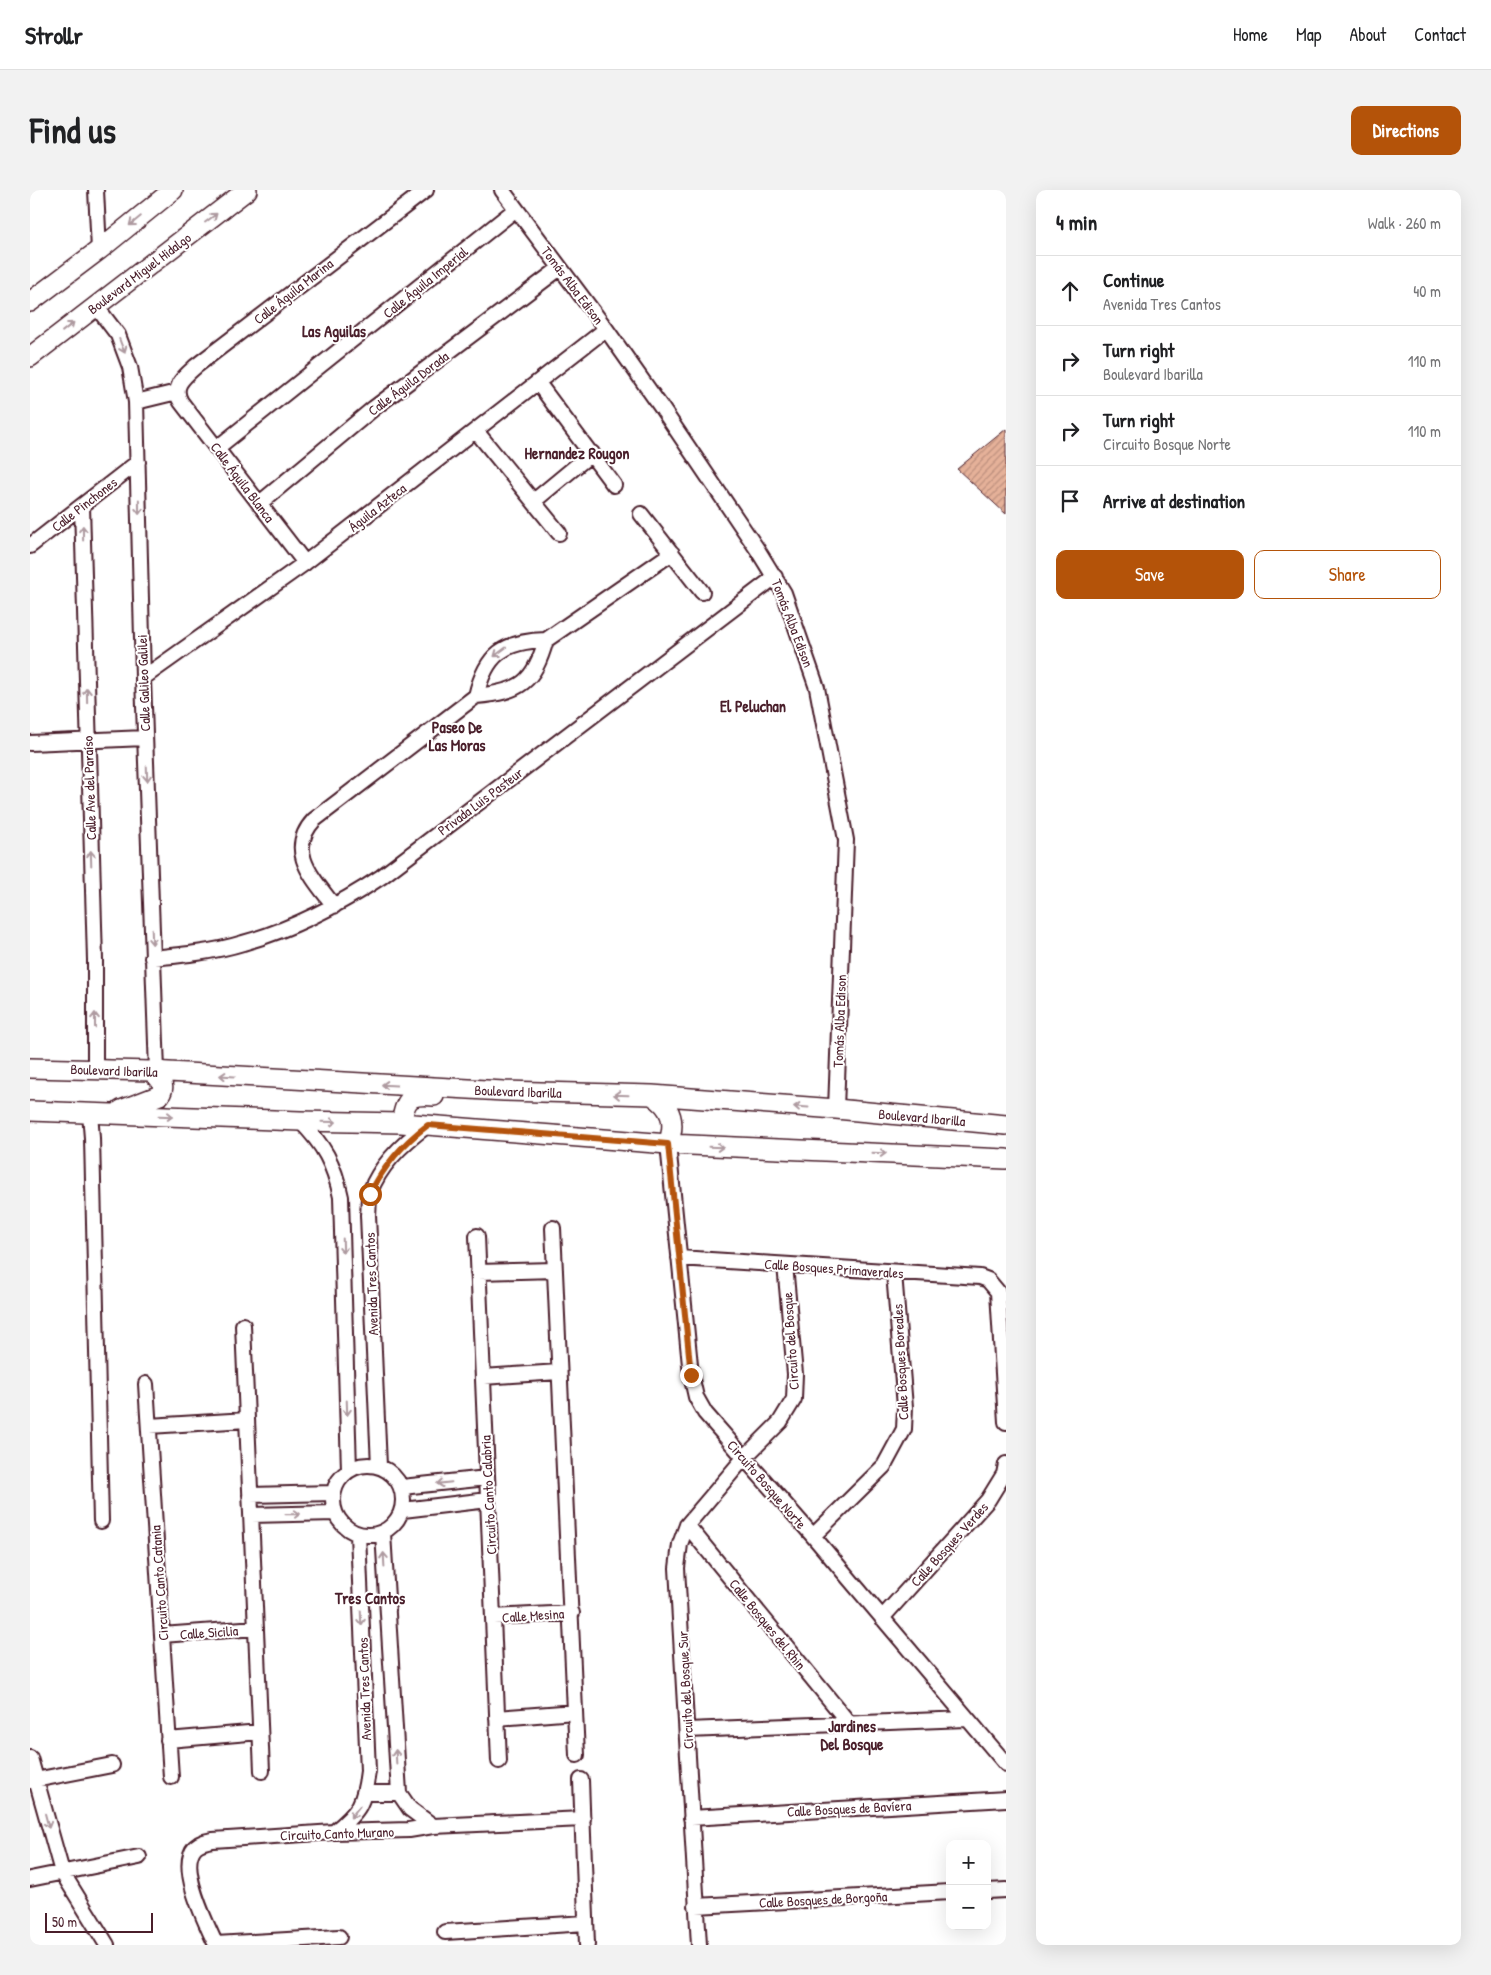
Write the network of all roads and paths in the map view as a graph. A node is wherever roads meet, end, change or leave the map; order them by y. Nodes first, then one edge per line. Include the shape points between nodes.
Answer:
1 (96, 190) edge
2 (173, 190) edge
3 (248, 190) edge
4 (426, 190) edge
5 (502, 190) edge
6 (516, 209) junction
7 (99, 250) junction
8 (560, 268) junction
9 (30, 302) edge
10 (96, 306) junction
11 (606, 329) junction
12 (30, 357) edge
13 (538, 383) junction
14 (179, 397) junction
15 (136, 402) junction
16 (476, 432) junction
17 (218, 448) junction
18 (592, 453) junction
19 (138, 462) junction
20 (614, 485) dead end
21 (534, 500) junction
22 (260, 503) junction
23 (82, 506) junction
24 (642, 514) dead end
25 (559, 533) dead end
26 (30, 546) edge
27 (672, 553) junction
28 (305, 563) junction
29 (775, 577) junction
30 (702, 592) dead end
31 (546, 640) junction
32 (143, 678) junction
33 (476, 696) junction
34 (145, 738) junction
35 (88, 740) junction
36 (30, 743) edge
37 (334, 906) junction
38 (152, 958) junction
39 (30, 1068) edge
40 (95, 1069) junction
41 (154, 1071) junction
42 (504, 1092) junction
43 (652, 1095) junction
44 (836, 1109) junction
45 (30, 1110) edge
46 (90, 1114) junction
47 (111, 1114) junction
48 (300, 1121) junction
49 (400, 1123) junction
50 (428, 1125) junction
51 (1006, 1126) edge
52 (668, 1144) junction
53 (1006, 1159) edge
54 (553, 1228) dead end
55 (477, 1236) dead end
56 (679, 1258) junction
57 (785, 1265) junction
58 (555, 1270) junction
59 (478, 1272) junction
60 (894, 1273) junction
61 (243, 1325) dead end
62 (559, 1372) junction
63 (483, 1377) junction
64 (146, 1384) dead end
65 (247, 1420) junction
66 (1006, 1422) edge
67 (149, 1426) junction
68 (744, 1458) junction
69 (1006, 1464) edge
70 (379, 1466) junction
71 (349, 1470) junction
72 (487, 1478) junction
73 (402, 1487) junction
74 (333, 1493) junction
75 (250, 1495) junction
76 (488, 1500) junction
77 (403, 1510) junction
78 (335, 1513) junction
79 (251, 1515) junction
80 (101, 1521) dead end
81 (687, 1525) junction
82 (383, 1532) junction
83 (358, 1534) junction
84 (813, 1536) junction
85 (572, 1613) junction
86 (494, 1617) junction
87 (882, 1618) junction
88 (256, 1628) junction
89 (162, 1635) junction
90 (576, 1712) junction
91 (498, 1718) junction
92 (966, 1719) junction
93 (848, 1722) junction
94 (687, 1730) junction
95 (260, 1732) junction
96 (168, 1740) junction
97 (577, 1755) dead end
98 (30, 1758) edge
99 (499, 1761) dead end
100 (1006, 1764) edge
101 (112, 1765) dead end
102 (262, 1771) dead end
103 (171, 1777) dead end
104 (33, 1780) edge
105 (582, 1780) dead end
106 (399, 1792) junction
107 (365, 1793) junction
108 (1006, 1799) edge
109 (691, 1818) junction
110 (583, 1820) junction
111 (433, 1826) junction
112 (334, 1832) junction
113 (139, 1857) dead end
114 (62, 1872) junction
115 (30, 1879) edge
116 (991, 1890) edge
117 (1006, 1890) edge
118 (946, 1892) edge
119 (696, 1906) junction
120 (586, 1923) junction
121 (444, 1932) dead end
122 (339, 1937) dead end
123 (107, 1945) edge
124 (216, 1945) edge
125 (587, 1945) edge
126 (699, 1945) edge

1 - 7 street
2 -> 7 main road
10 -> 3 main road, Boulevard Miguel Hidalgo
4 - 14 street, Calle Águila Marina via 196,366 180,381
5 - 6 street, Tomás Alba Edison
6 - 8 street, Tomás Alba Edison
6 - 17 street, Calle Águila Imperial
7 - 9 main road
8 - 11 street, Tomás Alba Edison
8 - 22 street, Calle Águila Dorada via 374,408
12 -> 10 main road, Boulevard Miguel Hidalgo
10 -> 15 street, Calle Galileo Galilei via 118,335 130,367
11 - 13 street, Águila Azteca
11 - 29 street, Tomás Alba Edison
13 - 16 street, Águila Azteca
13 - 18 street
14 - 15 street
14 - 17 street, Calle Águila Blanca
15 - 19 street, Calle Galileo Galilei
16 - 21 street
16 - 28 street, Águila Azteca
17 - 22 street, Calle Águila Blanca
18 - 20 street
18 - 21 street
19 - 23 street, Calle Pinchones
19 -> 32 street, Calle Galileo Galilei
21 - 25 street
22 - 28 street, Calle Águila Blanca
23 - 26 street, Calle Pinchones
35 -> 23 street, Calle Ave del Paraíso
24 - 27 street
27 - 30 street
27 - 31 street
28 - 32 street, Águila Azteca
29 - 37 street, Privada Luis Pasteur via 381,877
29 - 44 street, Tomás Alba Edison via 784,593 817,688 846,840
31 - 33 street via 537,667 525,682 502,693
31 -> 33 street via 522,641 499,652 483,672
32 - 34 street, Calle Galileo Galilei
33 - 37 street via 304,830 300,842 306,866
34 - 35 street
34 -> 38 street, Calle Galileo Galilei
35 - 36 street
40 -> 35 street, Calle Ave del Paraíso
37 - 38 street, Privada Luis Pasteur via 242,944
38 - 41 street, Calle Galileo Galilei
39 - 40 main road, Boulevard Ibarilla
40 - 41 main road, Boulevard Ibarilla
42 -> 41 main road, Boulevard Ibarilla
41 - 47 main road via 162,1083 160,1095
43 -> 42 main road, Boulevard Ibarilla
42 - 49 main road via 479,1098 414,1097 405,1104
44 -> 43 main road, Boulevard Ibarilla
43 - 52 main road via 663,1102 669,1112 673,1132
44 - 51 main road, Boulevard Ibarilla
45 - 46 main road
46 - 47 main road
46 - 80 street
47 -> 48 main road
48 -> 49 main road
48 -> 71 street, Avenida Tres Cantos via 328,1155 341,1197
49 - 50 main road
50 - 52 main road
50 - 70 street, Avenida Tres Cantos via 393,1155 370,1194 368,1215
52 -> 53 main road
52 - 56 street, Circuito Bosque Norte
54 - 58 street
55 - 59 street, Circuito Canto Calabria
56 - 57 street, Calle Bosques Primaverales
56 - 68 street, Circuito Bosque Norte via 696,1397 705,1413
57 - 60 street, Calle Bosques Primaverales
57 - 68 street, Circuito del Bosque via 795,1374 794,1399 780,1422
58 - 59 street
58 - 62 street
59 - 63 street, Circuito Canto Calabria
60 - 66 street, Calle Bosques Primaverales via 980,1277 988,1280 998,1292
60 - 84 street, Calle Bosques Boreales via 904,1429 884,1466
61 - 65 street
62 - 63 street
62 - 85 street
63 - 72 street, Circuito Canto Calabria
64 - 67 street, Circuito Canto Catania
65 - 67 street
65 - 75 street
67 - 89 street, Circuito Canto Catania
68 - 81 street, Circuito del Bosque Sur
68 - 84 street, Circuito Bosque Norte
69 - 87 street, Calle Bosques Verdes via 1004,1474 988,1500
70 - 71 street via 364,1465
70 - 73 street via 389,1471
71 - 74 street
72 -> 73 street
72 - 76 street, Circuito Canto Calabria
73 - 77 street
74 - 75 street
74 - 78 street
75 - 79 street
76 - 77 street
76 - 86 street, Circuito Canto Calabria
77 - 82 street via 391,1527
79 -> 78 street
78 - 83 street via 341,1523
79 - 88 street
81 - 93 street, Calle Bosques del Rhin
81 - 94 street, Circuito del Bosque Sur via 680,1544 678,1568
82 - 83 street
106 -> 82 street, Avenida Tres Cantos
83 -> 107 street, Avenida Tres Cantos via 368,1771
84 - 87 street, Circuito Bosque Norte
85 - 86 street, Calle Mesina
85 - 90 street
86 - 91 street, Circuito Canto Calabria
87 - 92 street, Circuito Bosque Norte
88 - 89 street, Calle Sicilia
88 - 95 street
89 - 96 street, Circuito Canto Catania
90 - 91 street
90 - 97 street
91 - 99 street, Circuito Canto Calabria
92 - 93 street
92 - 100 street, Circuito Bosque Norte
93 - 94 street
94 - 109 street, Circuito del Bosque Sur
95 - 96 street
95 - 102 street
96 - 103 street, Circuito Canto Catania
98 - 104 street
101 - 104 street
104 -> 114 street
105 - 110 street
106 - 107 street
106 - 111 street via 410,1809
107 -> 112 street, Avenida Tres Cantos via 349,1820
108 - 109 street, Calle Bosques de Bavíera
109 - 119 street, Circuito del Bosque Sur
110 - 111 street, Circuito Canto Murano
110 - 120 street
111 - 112 street, Circuito Canto Murano via 409,1830
112 - 124 street, Circuito Canto Murano via 213,1840 195,1847 190,1865 194,1896
113 - 114 street
114 - 115 street
114 - 123 street
116 - 117 street
118 - 119 street, Calle Bosques de Borgoña
119 - 126 street, Circuito del Bosque Sur
120 - 121 street
120 - 125 street
122 - 124 street

